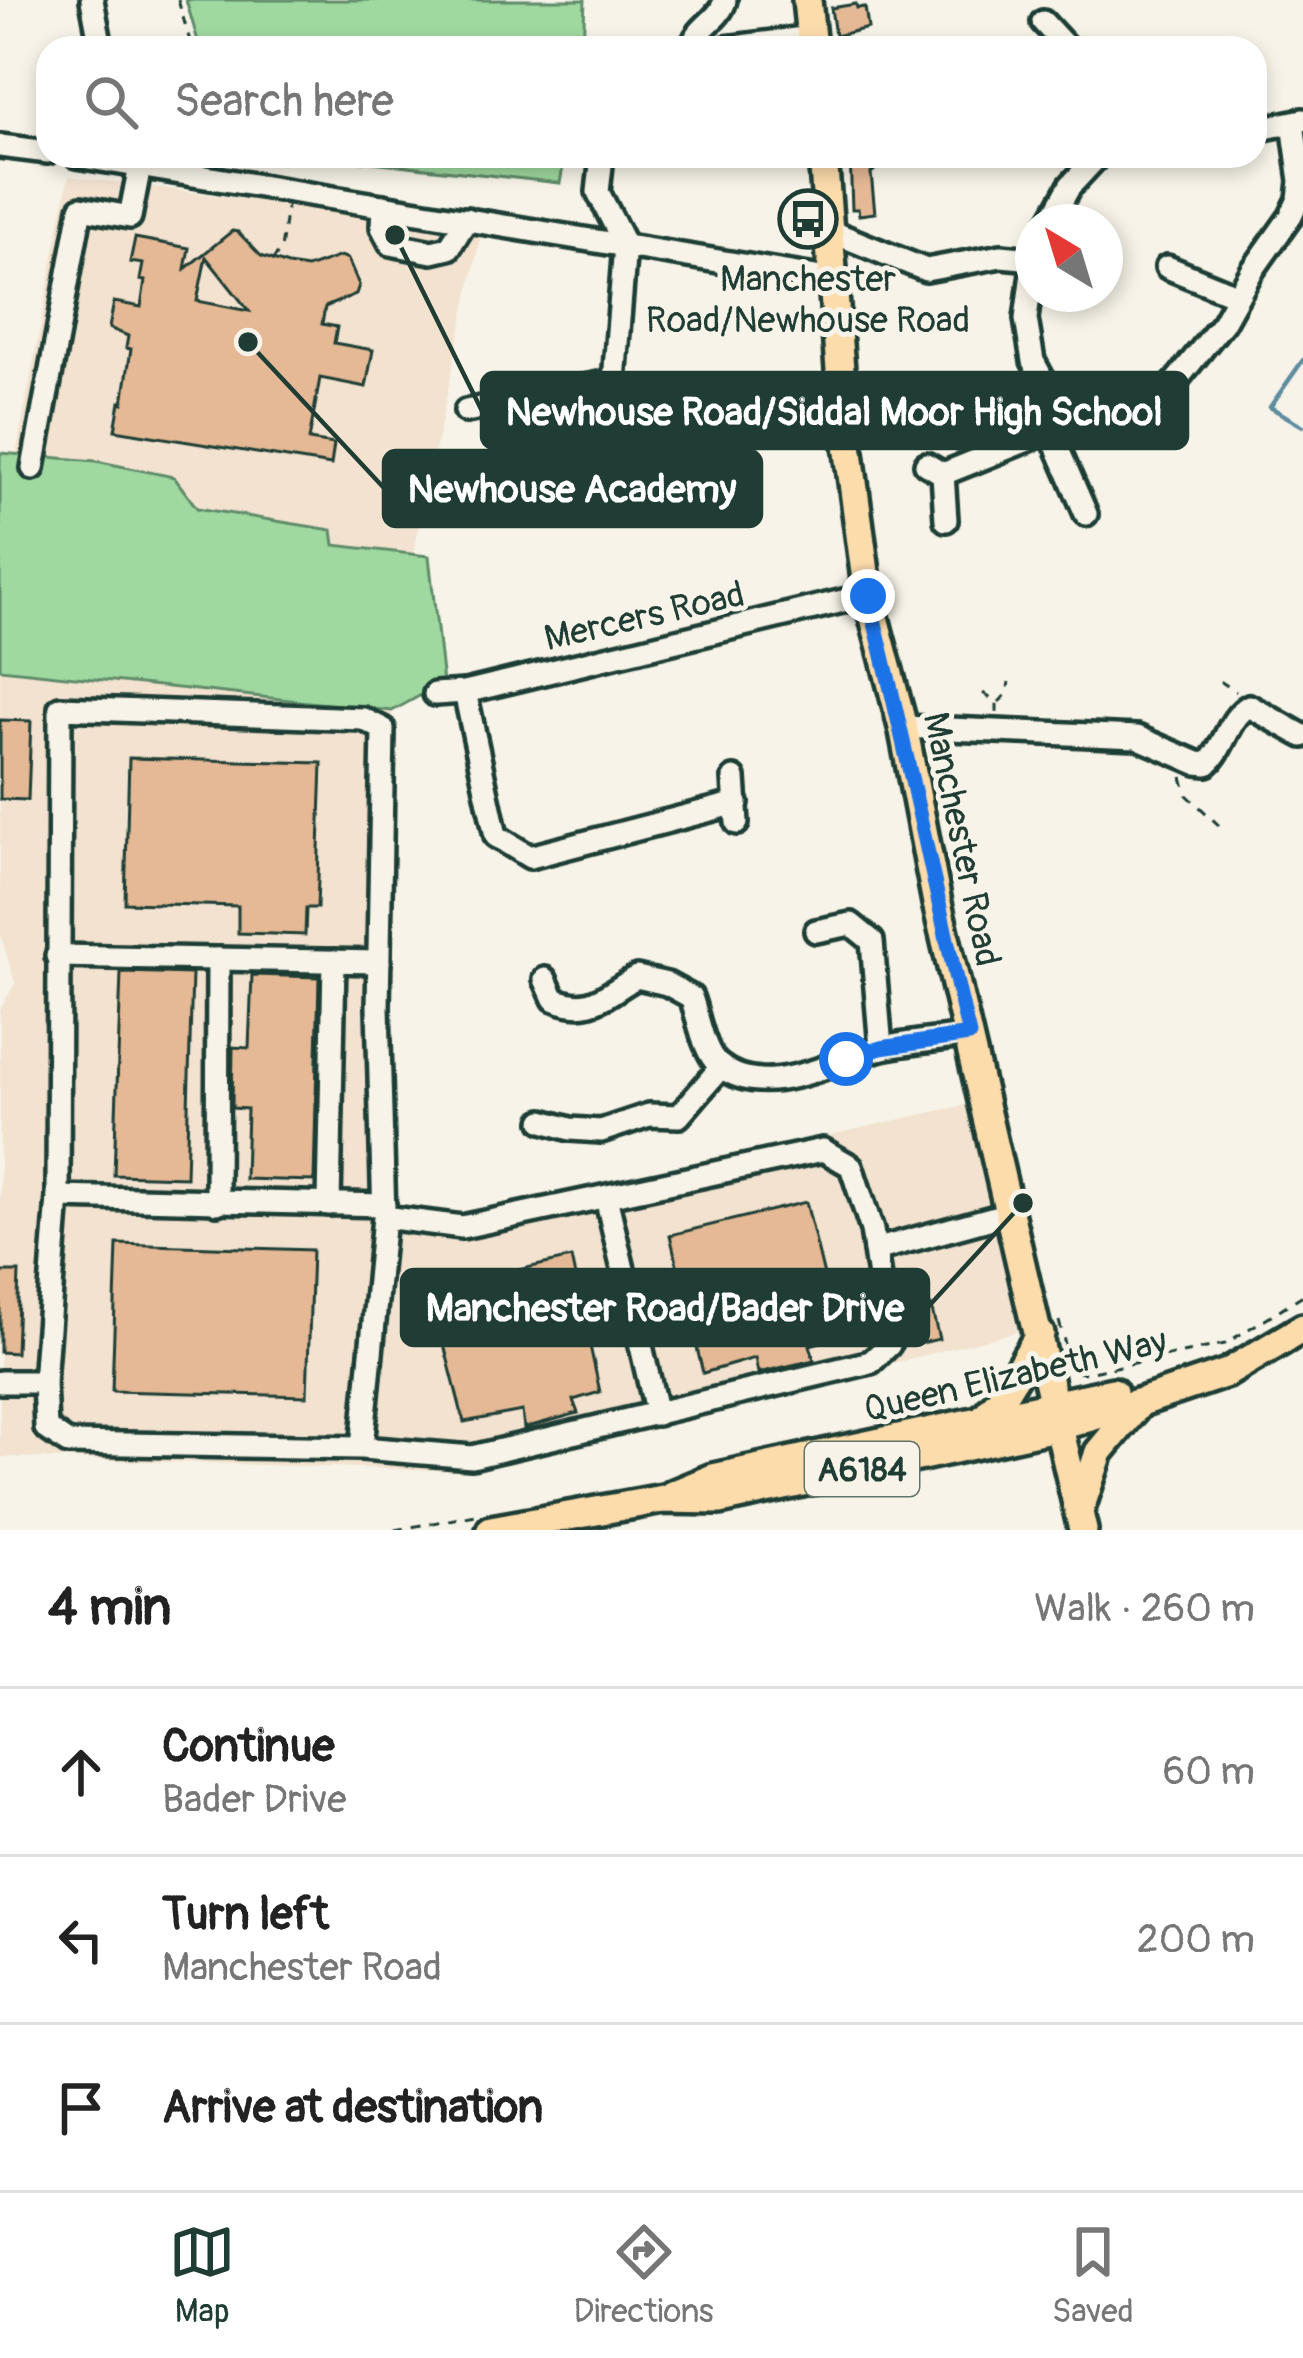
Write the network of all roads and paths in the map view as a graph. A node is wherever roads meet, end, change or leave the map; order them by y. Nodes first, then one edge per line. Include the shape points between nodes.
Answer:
1 (92, 0) edge
2 (178, 0) edge
3 (725, 0) edge
4 (807, 0) edge
5 (99, 36) edge
6 (188, 36) edge
7 (696, 36) edge
8 (811, 36) edge
9 (1298, 122) edge
10 (1267, 128) edge
11 (0, 146) edge
12 (36, 150) edge
13 (140, 168) edge
14 (152, 168) edge
15 (601, 168) edge
16 (824, 168) edge
17 (1087, 168) edge
18 (288, 190) junction
19 (1060, 204) edge
20 (383, 206) junction
21 (467, 219) junction
22 (830, 231) junction
23 (625, 245) junction
24 (1015, 259) edge
25 (272, 261) dead end
26 (1167, 267) dead end
27 (834, 280) junction
28 (1238, 296) junction
29 (1027, 312) edge
30 (842, 391) junction
31 (1047, 397) junction
32 (1152, 404) joint
33 (466, 411) dead end
34 (627, 427) dead end
35 (1050, 431) junction
36 (33, 468) dead end
37 (1086, 514) dead end
38 (946, 520) dead end
39 (868, 596) junction
40 (1010, 682) dead end
41 (465, 692) junction
42 (983, 693) dead end
43 (434, 694) dead end
44 (998, 703) junction
45 (903, 727) junction
46 (994, 729) junction
47 (1303, 736) edge
48 (1183, 757) junction
49 (734, 778) dead end
50 (1225, 831) dead end
51 (816, 931) dead end
52 (57, 956) junction
53 (218, 958) junction
54 (334, 961) junction
55 (379, 962) junction
56 (546, 995) dead end
57 (969, 1035) junction
58 (881, 1048) junction
59 (721, 1067) junction
60 (543, 1121) dead end
61 (58, 1197) junction
62 (606, 1197) junction
63 (217, 1203) junction
64 (329, 1204) junction
65 (384, 1211) junction
66 (1010, 1213) junction
67 (875, 1250) junction
68 (1303, 1295) edge
69 (1303, 1311) edge
70 (1303, 1328) edge
71 (1040, 1334) junction
72 (1069, 1361) dead end
73 (0, 1382) edge
74 (44, 1382) junction
75 (1141, 1402) junction
76 (657, 1414) junction
77 (1058, 1416) junction
78 (980, 1423) junction
79 (362, 1448) junction
80 (663, 1499) junction
81 (1081, 1521) edge
82 (491, 1530) edge

1 - 5 street
2 - 6 path
3 - 7 street
4 - 8 main road
9 - 10 street
9 - 28 street via 1298,199
11 - 12 street
13 - 36 street via 130,217 81,208
14 - 18 street
15 - 23 street via 598,192
16 - 22 main road, Manchester Road
17 - 19 street
18 - 20 street
18 - 25 path
20 - 21 street
20 - 21 street via 391,244 432,252 449,248
21 - 23 street
22 - 24 street via 926,270 976,254
22 - 27 main road, Manchester Road
23 - 27 street
23 - 33 street via 614,381
26 - 28 street
27 - 30 main road, Manchester Road
28 - 32 street via 1201,353
29 - 31 street
30 - 34 street via 722,424 696,413
30 - 39 main road, Manchester Road
31 - 32 path via 1098,379 1126,385
31 - 35 street
35 - 37 street
35 - 38 street via 934,469
39 - 41 street, Mercers Road
39 - 45 main road, Manchester Road
40 - 44 path
41 - 43 street, Mercers Road
41 - 49 street via 496,836 530,856 737,813
42 - 44 path
44 - 46 path
45 - 46 street
45 - 57 main road, Manchester Road
46 - 48 street via 1137,737
47 - 48 street via 1249,706 1207,764
48 - 50 path via 1187,795
51 - 58 street via 851,924 872,941
52 - 53 street
52 - 55 street via 60,708 363,719 383,729
52 - 61 street
53 - 54 street
53 - 63 street
54 - 55 street
54 - 64 street
55 - 65 street
56 - 59 street via 592,1006 637,977 667,984 691,997
57 - 58 street
57 - 66 main road, Manchester Road
58 - 59 street via 794,1077 760,1080
59 - 60 street via 680,1116 649,1115 601,1131
61 - 63 street
61 - 74 street
62 - 65 street via 462,1226
62 - 67 street via 823,1150 851,1166
62 - 76 street
63 - 64 street
64 - 65 street
65 - 79 street
66 - 67 street
66 - 71 main road, Manchester Road
67 - 76 street via 889,1345 871,1362
68 - 72 path via 1225,1344 1087,1373
69 - 77 main road, Queen Elizabeth Way / A6184 via 1220,1360
70 - 75 main road, Queen Elizabeth Way / A6184 via 1227,1373
71 - 77 main road, Manchester Road
71 - 78 main road
73 - 74 street
74 - 79 street via 46,1428 68,1443
75 - 77 main road, Queen Elizabeth Way / A6184
75 - 81 main road via 1099,1452
76 - 79 street via 472,1457
77 - 78 main road, Queen Elizabeth Way / A6184
77 - 80 main road, Queen Elizabeth Way / A6184 via 720,1500
77 - 81 main road, Manchester Road
78 - 80 main road, Queen Elizabeth Way / A6184 via 713,1478
80 - 82 main road, Queen Elizabeth Way / A6184

